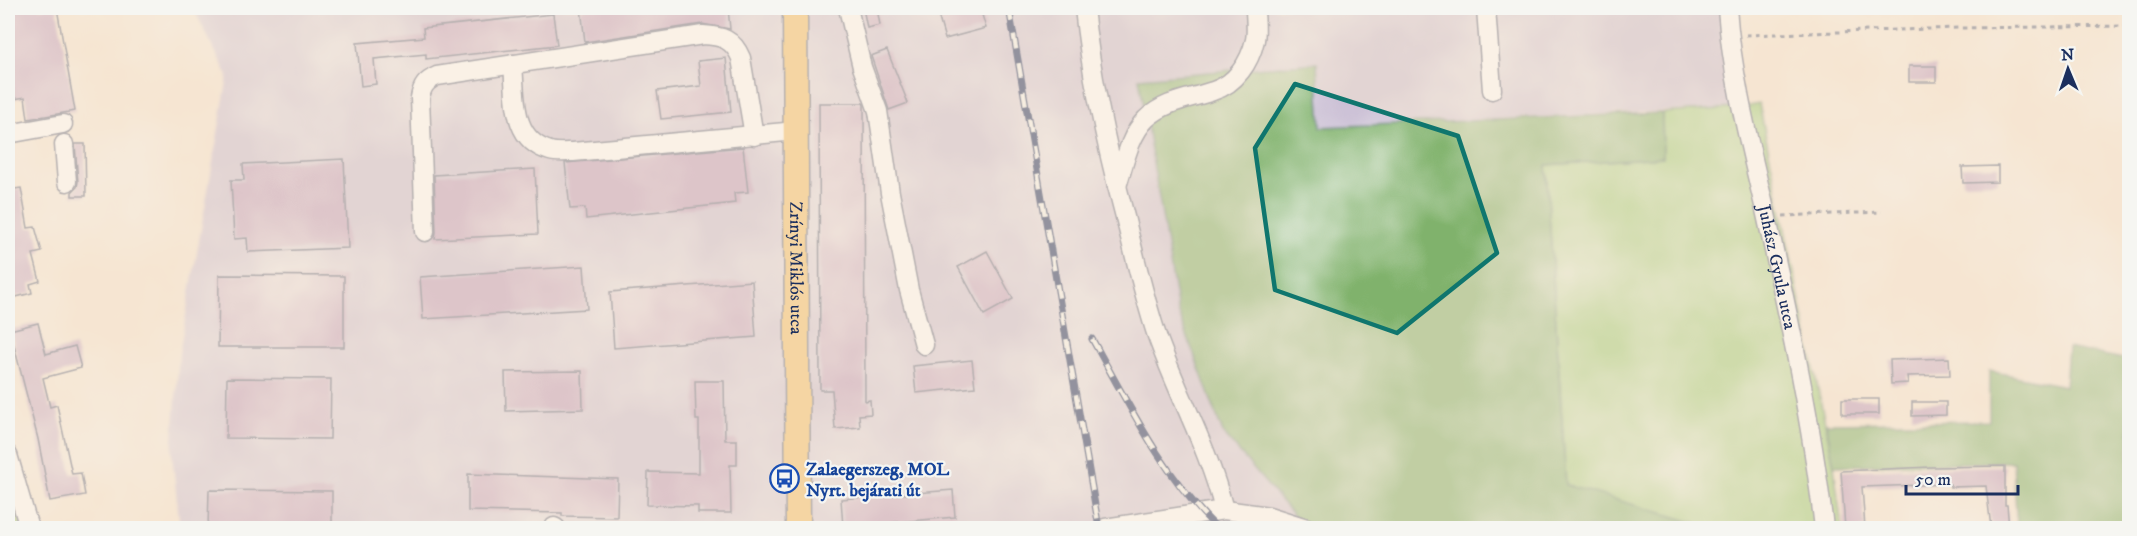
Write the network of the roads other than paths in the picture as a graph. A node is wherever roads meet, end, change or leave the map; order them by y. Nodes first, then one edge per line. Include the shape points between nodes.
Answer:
1 (795, 8) edge
2 (849, 8) edge
3 (1084, 8) edge
4 (1255, 8) edge
5 (1486, 8) edge
6 (1728, 8) edge
7 (513, 64) junction
8 (1492, 90) dead end
9 (63, 124) dead end
10 (43, 127) junction
11 (796, 131) junction
12 (8, 134) edge
13 (754, 136) junction
14 (67, 182) dead end
15 (1117, 186) junction
16 (425, 232) dead end
17 (924, 345) dead end
18 (8, 456) edge
19 (1224, 510) junction
20 (1147, 525) edge
21 (28, 528) edge
22 (798, 528) edge
23 (1105, 528) edge
24 (1307, 528) edge
25 (1824, 528) edge

1 - 11 main road, Zrínyi Miklós utca
2 - 17 street via 862,67 878,111 909,290
3 - 15 street
4 - 15 street via 1256,38 1239,74 1215,91 1162,106 1145,120 1133,138
5 - 8 street
6 - 25 street, Juhász Gyula utca via 1738,91 1803,383
7 - 13 street via 524,136 552,152
7 - 13 street via 703,35 727,38 741,58
7 - 16 street via 437,76 422,89 419,112
9 - 10 street
10 - 12 street
10 - 14 street via 51,143 64,149
11 - 13 street
11 - 22 main road, Zrínyi Miklós utca
15 - 19 street via 1147,307
18 - 21 street
19 - 20 street
19 - 24 street via 1269,516
20 - 23 street

